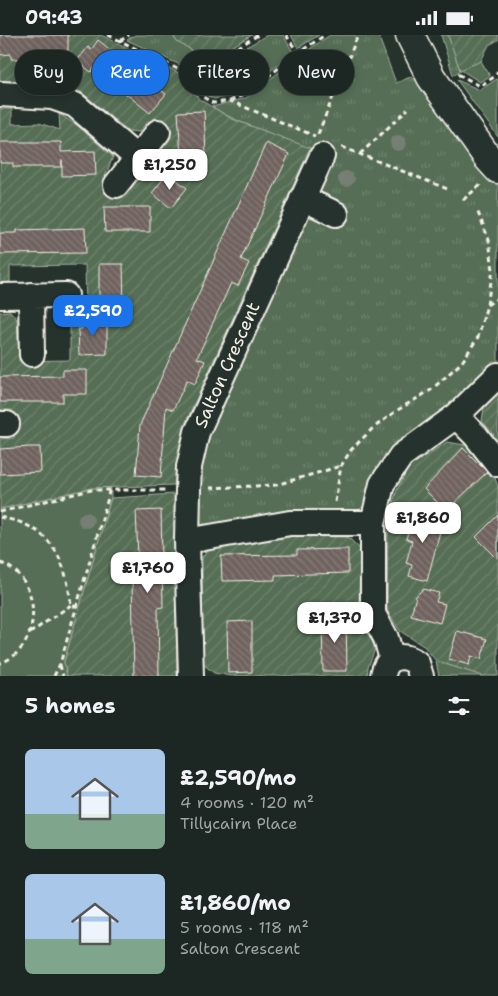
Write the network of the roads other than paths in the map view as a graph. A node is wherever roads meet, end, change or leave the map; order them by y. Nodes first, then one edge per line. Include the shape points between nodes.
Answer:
1 (410, 35) edge
2 (0, 94) edge
3 (158, 132) dead end
4 (328, 150) road end
5 (138, 158) junction
6 (492, 179) edge
7 (116, 185) dead end
8 (302, 198) junction
9 (336, 214) dead end
10 (31, 295) junction
11 (66, 295) dead end
12 (0, 296) edge
13 (32, 354) dead end
14 (498, 375) edge
15 (456, 416) junction
16 (498, 464) edge
17 (374, 523) junction
18 (187, 541) junction
19 (388, 667) edge
20 (191, 676) edge
21 (421, 676) edge

1 - 6 street via 430,77 488,158
2 - 5 street via 52,97 76,105
3 - 5 street
4 - 8 street, Salton Crescent
5 - 7 street
8 - 9 street
8 - 18 street, Salton Crescent via 196,433 189,467
10 - 11 street
10 - 12 street
10 - 13 street
14 - 15 street
15 - 16 street via 476,435
15 - 17 street via 401,456 382,484
17 - 18 street via 290,523
17 - 19 street via 373,614 386,638
18 - 20 street, Salton Crescent
19 - 21 street via 405,657 412,659

